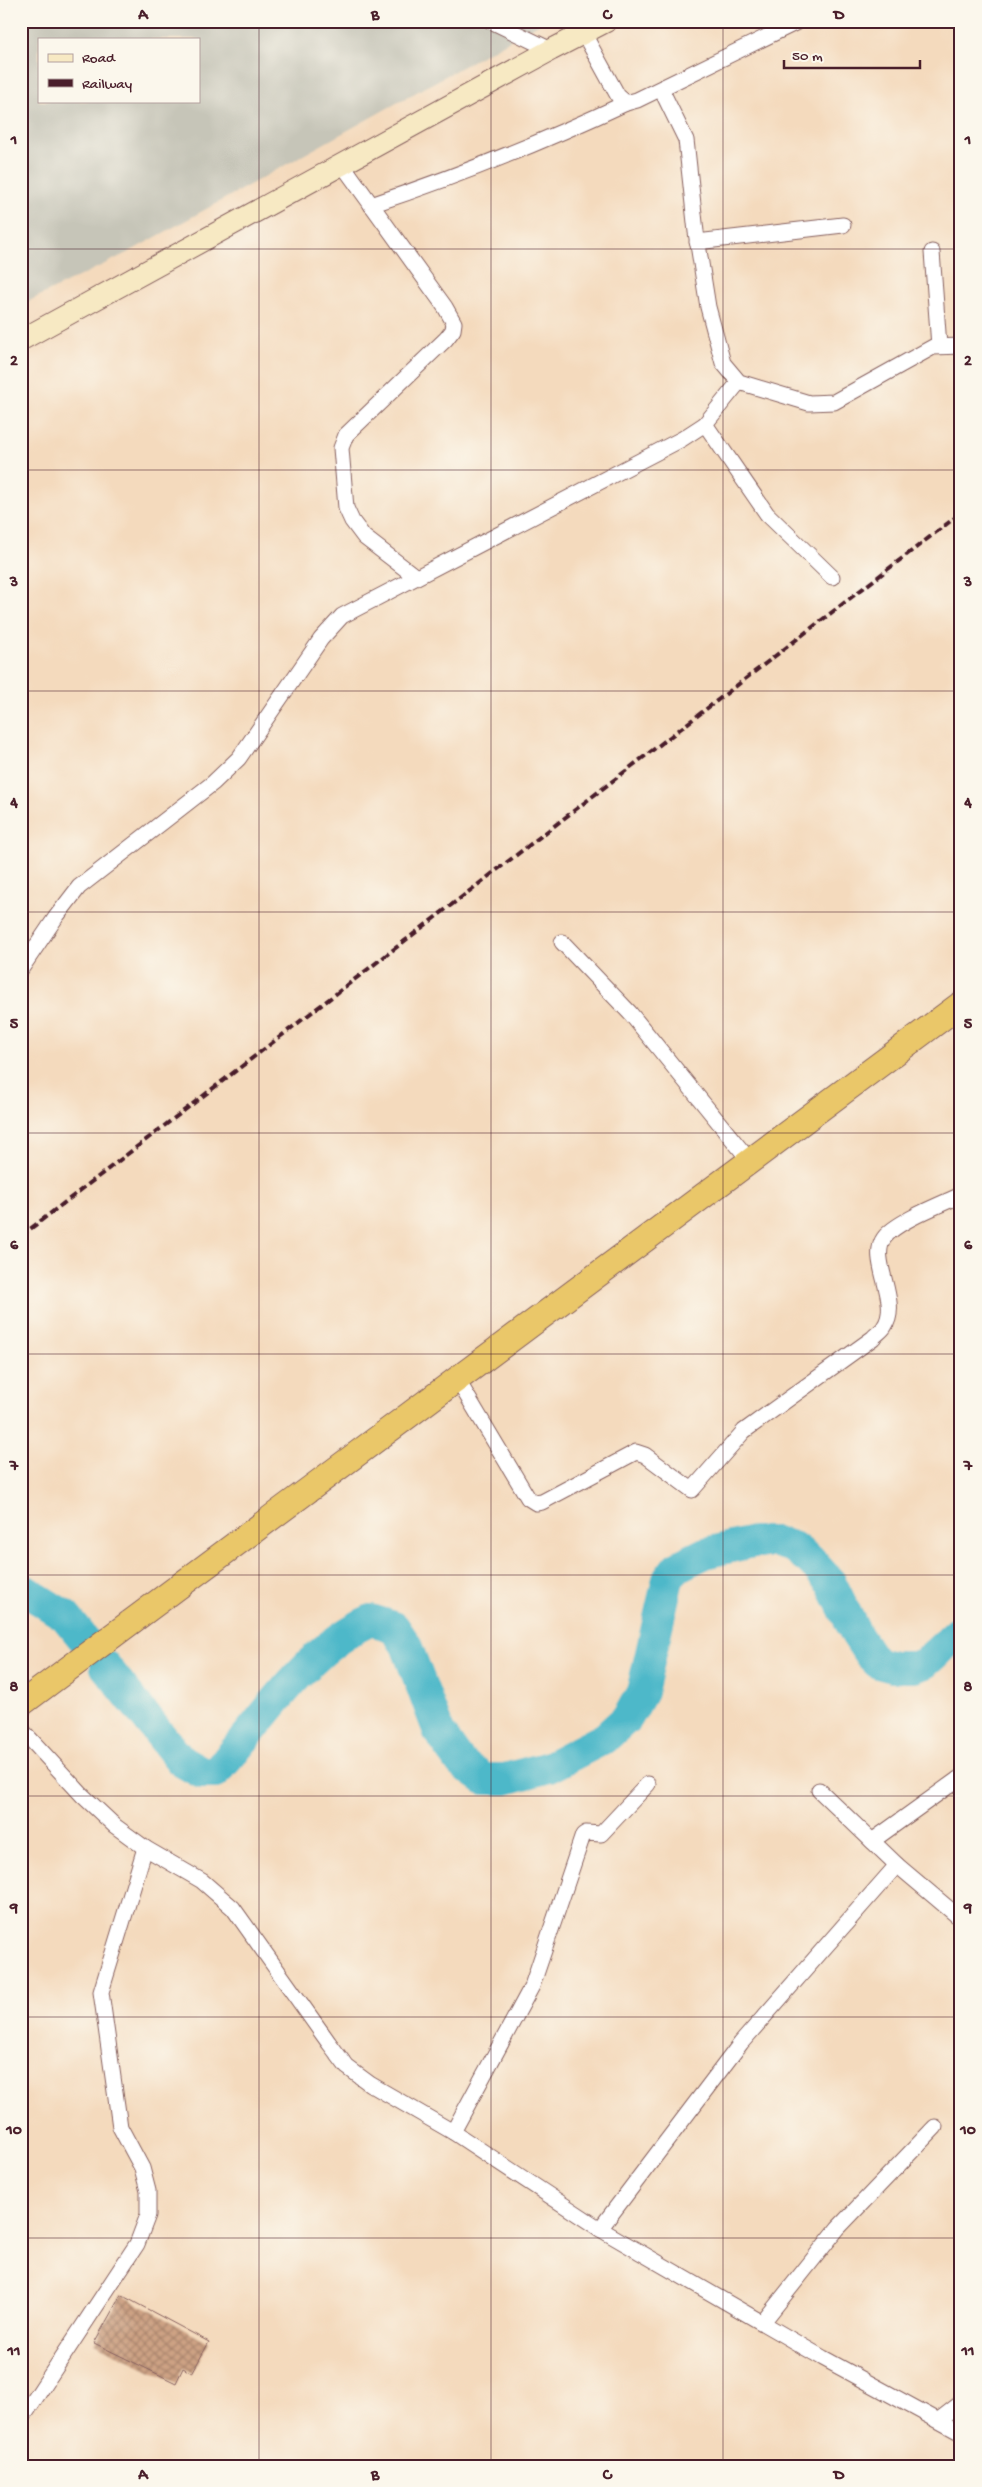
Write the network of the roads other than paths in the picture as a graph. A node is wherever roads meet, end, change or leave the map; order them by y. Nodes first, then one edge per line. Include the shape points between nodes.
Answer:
1 (491, 21) edge
2 (607, 21) edge
3 (799, 21) edge
4 (584, 34) junction
5 (551, 50) junction
6 (661, 89) junction
7 (626, 103) junction
8 (342, 164) junction
9 (371, 205) junction
10 (843, 225) dead end
11 (697, 242) junction
12 (932, 252) dead end
13 (21, 340) edge
14 (939, 346) junction
15 (961, 346) edge
16 (739, 382) junction
17 (705, 424) junction
18 (416, 577) junction
19 (832, 577) dead end
20 (562, 942) dead end
21 (21, 969) edge
22 (961, 1004) edge
23 (750, 1161) junction
24 (961, 1195) edge
25 (457, 1379) junction
26 (21, 1704) edge
27 (21, 1729) edge
28 (961, 1777) edge
29 (648, 1784) dead end
30 (819, 1790) dead end
31 (872, 1841) junction
32 (145, 1848) junction
33 (897, 1865) junction
34 (961, 1919) edge
35 (935, 2127) dead end
36 (453, 2132) junction
37 (600, 2229) junction
38 (763, 2322) junction
39 (961, 2403) edge
40 (21, 2420) edge
41 (939, 2420) junction
42 (961, 2433) edge

1 - 5 street
2 - 4 main road
3 - 6 street
4 - 5 main road
4 - 7 street via 618,96
5 - 8 main road
6 - 7 street
6 - 11 street via 686,140
7 - 9 street via 578,125
8 - 9 street
8 - 13 main road
9 - 18 street via 454,323 446,338 346,435 341,448 346,508 356,529
10 - 11 street
11 - 16 street via 708,307 723,363
12 - 14 street
14 - 15 street
14 - 16 street via 834,402 809,403
16 - 17 street
17 - 18 street
17 - 19 street via 767,514
18 - 21 street via 342,616 330,627 239,758 213,783 79,887
20 - 23 street via 630,1013
22 - 23 highway
23 - 25 highway
24 - 25 street via 896,1227 883,1239 880,1252 889,1314 885,1327 744,1432 692,1490 645,1455 636,1452 536,1503 528,1498
25 - 26 highway
27 - 32 street via 114,1826
28 - 31 street
29 - 36 street via 601,1834 583,1835 532,1986
30 - 31 street
31 - 33 street
32 - 36 street via 202,1881 233,1908 348,2066 370,2084
32 - 40 street via 101,1992 120,2127 142,2168 148,2191 148,2215 137,2244
33 - 34 street
33 - 37 street via 741,2043
35 - 38 street via 838,2228
36 - 37 street
37 - 38 street
38 - 41 street
39 - 41 street
41 - 42 street

